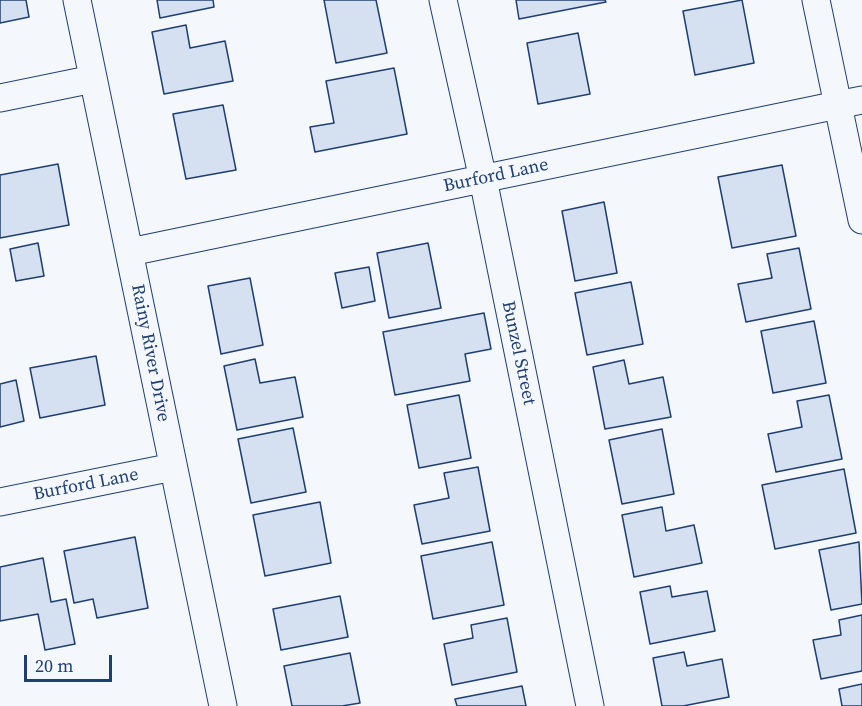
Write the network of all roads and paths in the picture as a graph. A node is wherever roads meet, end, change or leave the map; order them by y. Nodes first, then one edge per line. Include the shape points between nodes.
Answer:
1 (77, 0) edge
2 (443, 0) edge
3 (816, 0) edge
4 (93, 79) junction
5 (0, 98) edge
6 (850, 103) edge
7 (483, 179) junction
8 (862, 220) edge
9 (130, 252) junction
10 (172, 467) junction
11 (0, 502) edge
12 (223, 706) edge
13 (590, 706) edge

1 - 4 street, Rainy River Drive
2 - 7 street, Bunzel Street
3 - 6 street
4 - 5 street
4 - 9 street, Rainy River Drive
6 - 7 street, Burford Lane
6 - 8 street
7 - 9 street, Burford Lane
7 - 13 street, Bunzel Street
9 - 10 street, Rainy River Drive
10 - 11 street, Burford Lane
10 - 12 street, Rainy River Drive

